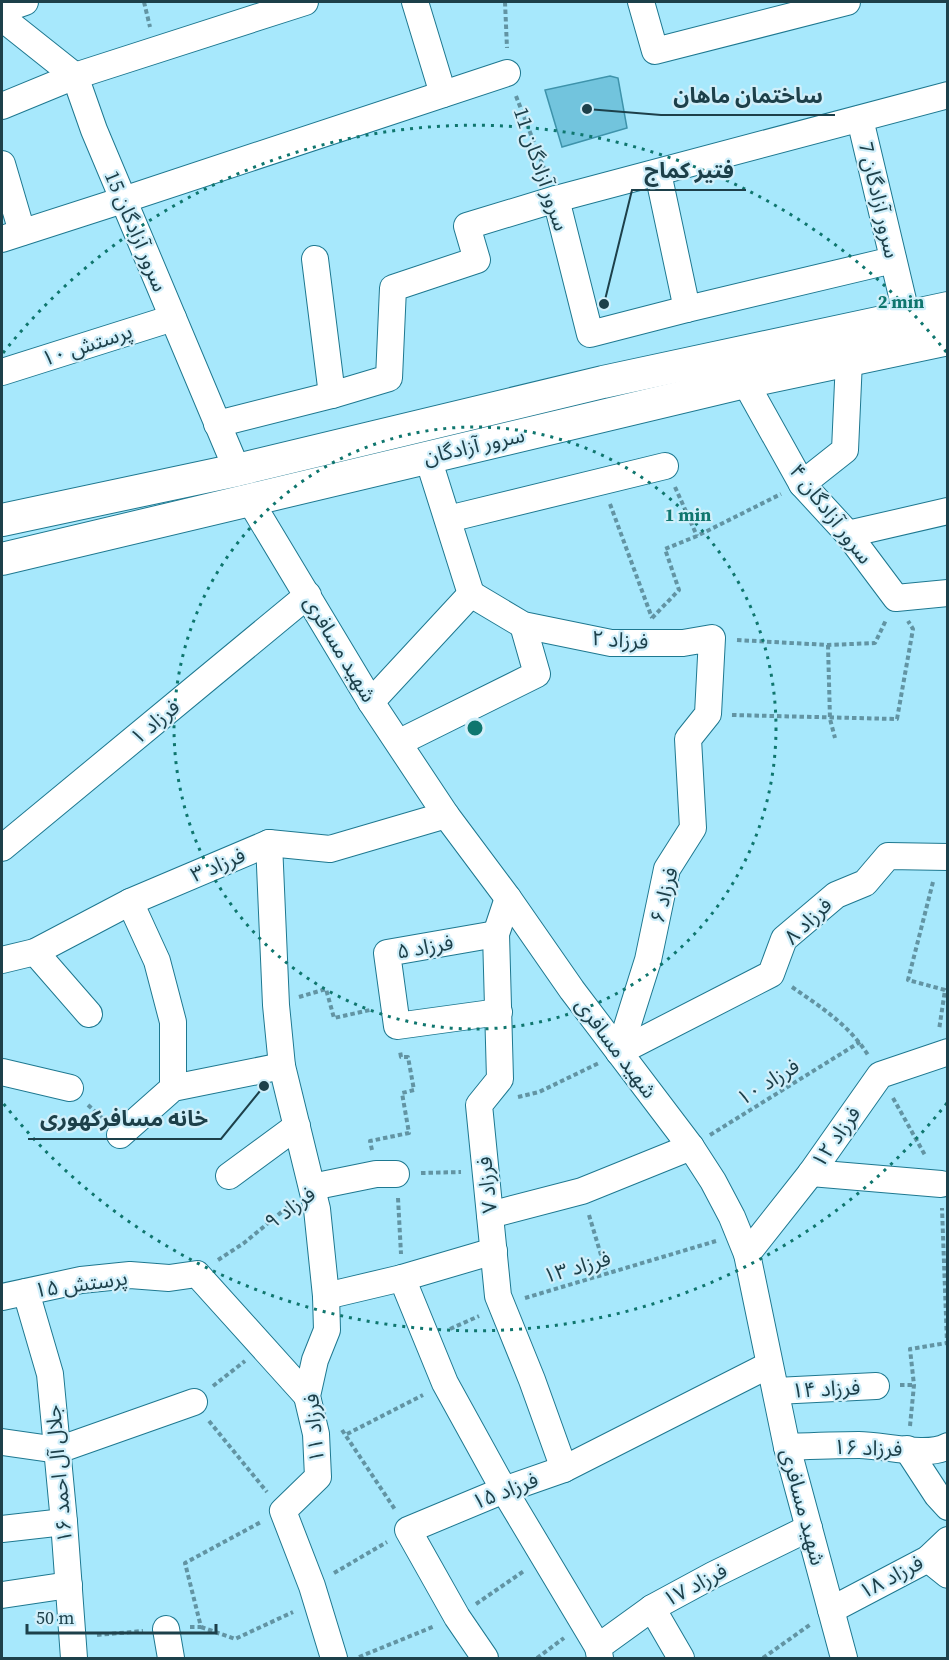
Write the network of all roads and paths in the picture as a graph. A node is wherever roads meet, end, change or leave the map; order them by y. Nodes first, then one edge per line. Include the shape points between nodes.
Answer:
1 (25, 2) edge
2 (305, 2) edge
3 (415, 2) edge
4 (506, 2) edge
5 (641, 2) edge
6 (847, 2) edge
7 (2, 10) edge
8 (2, 18) edge
9 (507, 73) junction
10 (75, 76) junction
11 (443, 94) junction
12 (948, 95) edge
13 (2, 106) edge
14 (860, 119) junction
15 (2, 164) edge
16 (658, 173) junction
17 (556, 199) junction
18 (123, 200) junction
19 (12, 236) edge
20 (315, 259) dead end
21 (893, 260) junction
22 (948, 308) edge
23 (687, 309) junction
24 (907, 317) junction
25 (173, 318) junction
26 (948, 339) edge
27 (849, 360) junction
28 (741, 368) junction
29 (2, 372) edge
30 (332, 395) junction
31 (217, 423) junction
32 (428, 458) junction
33 (665, 466) joint
34 (237, 470) junction
35 (602, 481) junction
36 (802, 484) junction
37 (249, 499) junction
38 (948, 511) edge
39 (448, 519) junction
40 (2, 520) edge
41 (848, 534) junction
42 (697, 536) junction
43 (2, 559) edge
44 (948, 593) edge
45 (471, 594) junction
46 (308, 595) junction
47 (896, 598) junction
48 (652, 619) junction
49 (523, 625) junction
50 (712, 638) junction
51 (661, 643) junction
52 (828, 645) junction
53 (371, 702) junction
54 (708, 714) junction
55 (830, 719) junction
56 (836, 738) dead end
57 (400, 742) junction
58 (446, 815) junction
59 (269, 843) junction
60 (2, 848) edge
61 (944, 858) edge
62 (508, 898) junction
63 (130, 902) junction
64 (495, 934) junction
65 (35, 952) junction
66 (2, 960) edge
67 (771, 974) junction
68 (276, 1005) junction
69 (499, 1012) junction
70 (89, 1014) dead end
71 (395, 1016) junction
72 (860, 1042) junction
73 (619, 1052) junction
74 (941, 1054) edge
75 (282, 1066) junction
76 (2, 1071) edge
77 (880, 1076) junction
78 (70, 1088) joint
79 (173, 1088) junction
80 (479, 1105) junction
81 (297, 1126) junction
82 (120, 1135) joint
83 (691, 1147) junction
84 (486, 1171) junction
85 (811, 1173) junction
86 (386, 1174) junction
87 (229, 1176) dead end
88 (941, 1184) junction
89 (312, 1187) junction
90 (582, 1191) junction
91 (490, 1215) junction
92 (744, 1244) junction
93 (494, 1251) junction
94 (197, 1274) junction
95 (607, 1275) junction
96 (402, 1278) junction
97 (14, 1294) edge
98 (326, 1296) junction
99 (503, 1304) junction
100 (426, 1340) junction
101 (263, 1347) junction
102 (769, 1365) junction
103 (445, 1383) junction
104 (876, 1386) dead end
105 (776, 1391) junction
106 (307, 1396) junction
107 (194, 1402) junction
108 (339, 1427) dead end
109 (347, 1434) junction
110 (2, 1442) edge
111 (787, 1446) junction
112 (948, 1446) edge
113 (908, 1449) junction
114 (58, 1450) junction
115 (564, 1468) junction
116 (504, 1490) junction
117 (948, 1507) edge
118 (283, 1511) junction
119 (64, 1522) junction
120 (809, 1528) junction
121 (2, 1530) edge
122 (408, 1530) junction
123 (948, 1540) edge
124 (928, 1559) junction
125 (185, 1563) dead end
126 (948, 1575) edge
127 (69, 1585) junction
128 (314, 1594) junction
129 (2, 1595) edge
130 (652, 1608) junction
131 (831, 1610) junction
132 (584, 1624) junction
133 (201, 1627) dead end
134 (166, 1629) dead end
135 (599, 1653) edge
136 (74, 1659) edge
137 (171, 1659) edge
138 (334, 1659) edge
139 (484, 1659) edge
140 (537, 1659) edge
141 (681, 1659) edge
142 (763, 1659) edge
143 (844, 1659) edge

1 - 7 street
2 - 10 street
3 - 11 street
4 - 9 path, سرور آزادگان 11
5 - 6 street via 655,51
8 - 10 street
9 - 11 street
9 - 17 path, سرور آزادگان 11
10 - 13 street
10 - 18 street, سرور آزادگان 15
11 - 18 street
12 - 14 street
14 - 16 street
14 - 21 street, سرور آزادگان 7
15 - 19 street
16 - 17 street
16 - 23 street
17 - 23 street, سرور آزادگان 11 via 590,334
17 - 30 street via 467,226 477,260 393,288 389,378
18 - 19 street
18 - 25 street, سرور آزادگان 15
20 - 30 street
21 - 23 street
21 - 24 street, سرور آزادگان 7
22 - 24 main road, سرور آزادگان
24 - 28 main road, سرور آزادگان
25 - 29 street, پرستش ۱۰
25 - 31 street, سرور آزادگان 15
26 - 27 main road, سرور آزادگان
27 - 28 main road, سرور آزادگان
27 - 36 street via 845,450
28 - 32 main road, سرور آزادگان
28 - 34 main road, سرور آزادگان via 603,382
28 - 36 street, سرور آزادگان ۴
30 - 31 street
31 - 34 street, سرور آزادگان 15
32 - 37 main road, سرور آزادگان
32 - 39 street
33 - 35 street
33 - 42 path
34 - 40 main road, سرور آزادگان
35 - 39 street
35 - 48 path
36 - 41 street, سرور آزادگان ۴
36 - 42 path
37 - 43 main road, سرور آزادگان
37 - 46 street, شهید مسافری
38 - 41 street
39 - 45 street
41 - 47 street, سرور آزادگان ۴
42 - 48 path via 665,549 679,590
44 - 47 street
45 - 49 street, فرزاد ۲
45 - 53 street
46 - 53 street, شهید مسافری
46 - 60 street, فرزاد ۱
47 - 52 path via 875,644
47 - 55 path via 913,629 897,719
48 - 51 path
49 - 51 street, فرزاد ۲ via 611,644
49 - 57 street via 537,674
50 - 51 street, فرزاد ۲
50 - 52 path
50 - 54 street
52 - 55 path
53 - 57 street, شهید مسافری
54 - 55 path
54 - 73 street, فرزاد ۶ via 688,739 693,828 667,869 648,960
55 - 56 path
57 - 58 street, شهید مسافری
58 - 59 street, فرزاد ۳ via 330,849
58 - 62 street, شهید مسافری
59 - 63 street, فرزاد ۳
59 - 68 street, فرزاد ۱۱
61 - 67 street, فرزاد ۸ via 888,856 866,883 836,895 784,939
61 - 74 path via 908,980 945,990
62 - 64 street
62 - 73 street, شهید مسافری
63 - 65 street, فرزاد ۳
63 - 79 street via 157,961 174,1022
64 - 69 street
64 - 71 street, فرزاد ۵ via 387,953
65 - 66 street, فرزاد ۳
65 - 70 street
67 - 72 path via 833,1014
67 - 73 street
68 - 71 path via 326,989 334,1018
68 - 75 street, فرزاد ۱۱
69 - 71 street
69 - 80 street via 500,1079
71 - 86 path via 401,1057 408,1057 414,1090 402,1093 409,1133 370,1141
72 - 77 path
72 - 83 path, فرزاد ۱۰
73 - 80 path via 539,1092
73 - 83 street, شهید مسافری
74 - 77 street
75 - 79 street
75 - 81 street, فرزاد ۱۱
76 - 78 street
77 - 85 street, فرزاد ۱۲
77 - 88 path
78 - 82 path
79 - 82 street
80 - 84 street, فرزاد ۷
81 - 87 street
81 - 89 street, فرزاد ۱۱
83 - 90 street
83 - 92 street, شهید مسافری via 713,1181
84 - 86 path
84 - 91 street, فرزاد ۷
85 - 88 street
85 - 92 street, فرزاد ۱۲
86 - 89 street, فرزاد ۹
86 - 96 path
88 - 113 path via 947,1343 910,1349 914,1385
89 - 94 path, فرزاد ۹ via 244,1243
89 - 98 street, فرزاد ۱۱
90 - 91 street
90 - 95 path
91 - 93 street, فرزاد ۷
92 - 95 path, فرزاد ۱۳
92 - 102 street, شهید مسافری
93 - 96 street
93 - 99 street, فرزاد ۷ via 498,1296
94 - 97 street, پرستش ۱۵ via 81,1280
94 - 101 street
95 - 99 path, فرزاد ۱۳
96 - 98 street
96 - 100 street
97 - 114 street, جلال آل احمد ۱۶ via 50,1374
98 - 106 street, فرزاد ۱۱ via 327,1330
99 - 100 path, فرزاد ۱۳
99 - 115 street, فرزاد ۷
100 - 103 street
101 - 106 street
101 - 107 path
102 - 105 street, شهید مسافری
102 - 115 street, فرزاد ۱۵
103 - 109 path
103 - 116 street
104 - 105 street, فرزاد ۱۴
105 - 111 street, شهید مسافری
106 - 118 street, فرزاد ۱۱ via 316,1434 318,1477
107 - 114 street
107 - 118 path
108 - 109 path
109 - 122 path
110 - 114 street
111 - 113 street, فرزاد ۱۶
111 - 120 street, شهید مسافری
112 - 113 street, فرزاد ۱۶ via 940,1450
113 - 117 street
114 - 119 street, جلال آل احمد ۱۶
115 - 116 street, فرزاد ۱۵
116 - 122 street, فرزاد ۱۵
116 - 132 street
118 - 125 path
118 - 128 street
119 - 121 street
119 - 127 street, جلال آل احمد ۱۶
120 - 130 street, فرزاد ۱۷
120 - 131 street, شهید مسافری
122 - 128 path
122 - 139 street
123 - 124 street, فرزاد ۱۸
124 - 126 street
124 - 131 street, فرزاد ۱۸
127 - 129 street
127 - 136 street, جلال آل احمد ۱۶
128 - 133 path via 235,1639
128 - 138 street
130 - 135 street, فرزاد ۱۷
130 - 141 street
131 - 142 path
131 - 143 street, شهید مسافری
132 - 135 street
132 - 140 path
134 - 137 street

